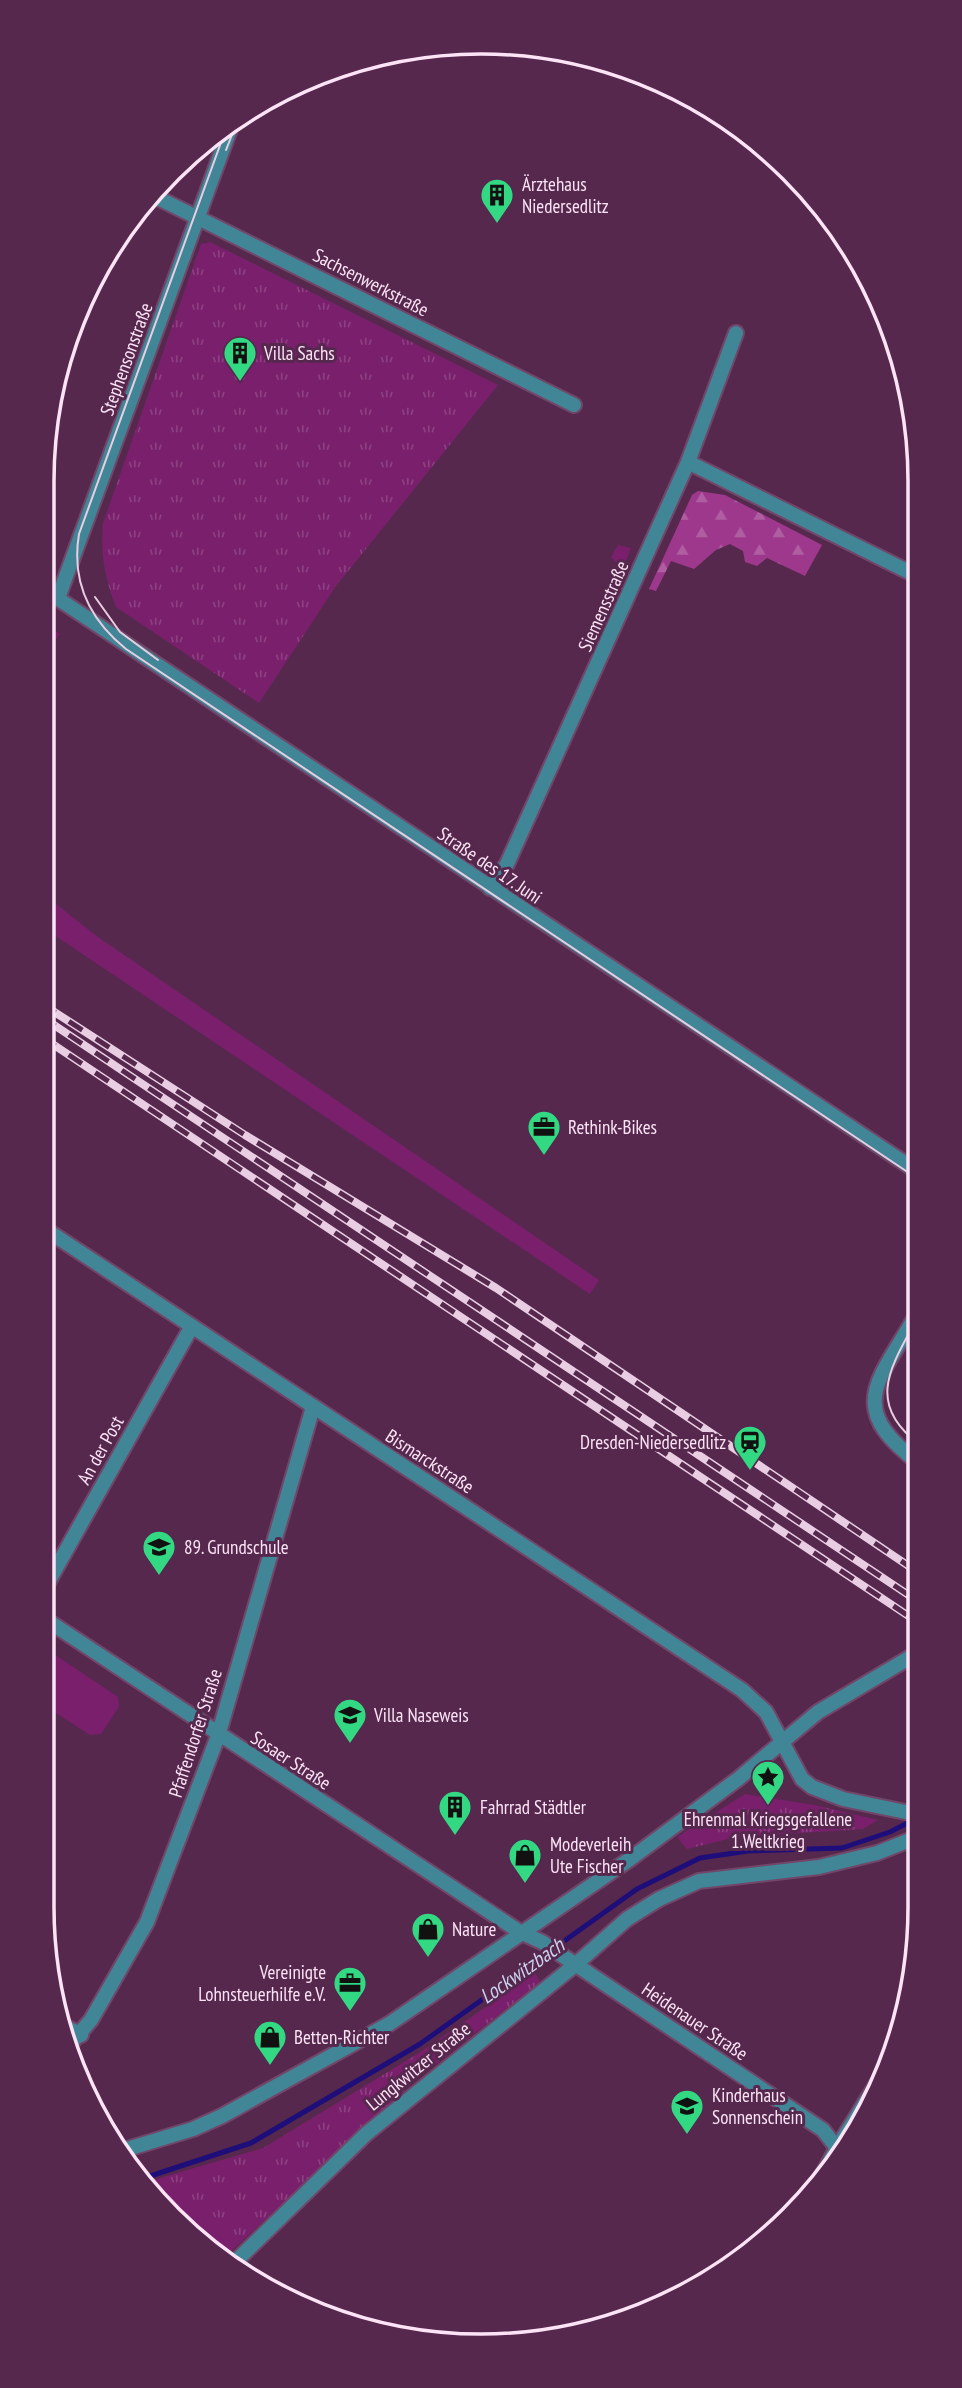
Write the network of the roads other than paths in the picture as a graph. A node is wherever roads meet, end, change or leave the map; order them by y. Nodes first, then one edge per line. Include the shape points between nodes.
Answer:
1 (227, 138) edge
2 (161, 199) edge
3 (198, 217) junction
4 (736, 333) dead end
5 (575, 405) dead end
6 (688, 462) junction
7 (908, 572) edge
8 (54, 596) edge
9 (58, 598) junction
10 (490, 888) junction
11 (908, 1165) edge
12 (54, 1235) edge
13 (192, 1326) junction
14 (908, 1330) edge
15 (313, 1407) junction
16 (908, 1455) edge
17 (54, 1572) edge
18 (54, 1626) edge
19 (908, 1659) edge
20 (218, 1736) junction
21 (783, 1742) junction
22 (908, 1812) edge
23 (908, 1841) edge
24 (520, 1932) junction
25 (571, 1962) junction
26 (73, 2031) edge
27 (81, 2035) junction
28 (76, 2040) edge
29 (835, 2145) edge
30 (129, 2148) edge
31 (239, 2258) edge

1 - 3 street, Stephensonstraße
2 - 3 street, Sachsenwerkstraße
3 - 5 street, Sachsenwerkstraße
3 - 9 street, Stephensonstraße
4 - 6 street, Siemensstraße
6 - 7 street
6 - 10 street, Siemensstraße via 507,864
8 - 9 street, Straße des 17. Juni
9 - 10 street, Straße des 17. Juni
10 - 11 street, Straße des 17. Juni
12 - 13 street, Bismarckstraße
13 - 15 street, Bismarckstraße
13 - 17 street, An der Post
14 - 16 street via 873,1392 874,1414 892,1443
15 - 20 street, Pfaffendorfer Straße
15 - 21 street, Bismarckstraße via 742,1690 766,1712
18 - 20 street, Sosaer Straße
19 - 21 street via 818,1712
20 - 24 street, Sosaer Straße
20 - 27 street, Pfaffendorfer Straße via 147,1922
21 - 22 street, Bismarckstraße via 802,1779 812,1787 843,1799
21 - 24 street via 630,1859
23 - 25 street, Lungkwitzer Straße via 819,1867 699,1881 627,1919
24 - 25 street, Heidenauer Straße
24 - 30 street via 389,2024 337,2054 202,2124
25 - 29 street, Heidenauer Straße via 823,2130
25 - 31 street, Lungkwitzer Straße via 366,2134
26 - 27 street
27 - 28 street, Pfaffendorfer Straße

